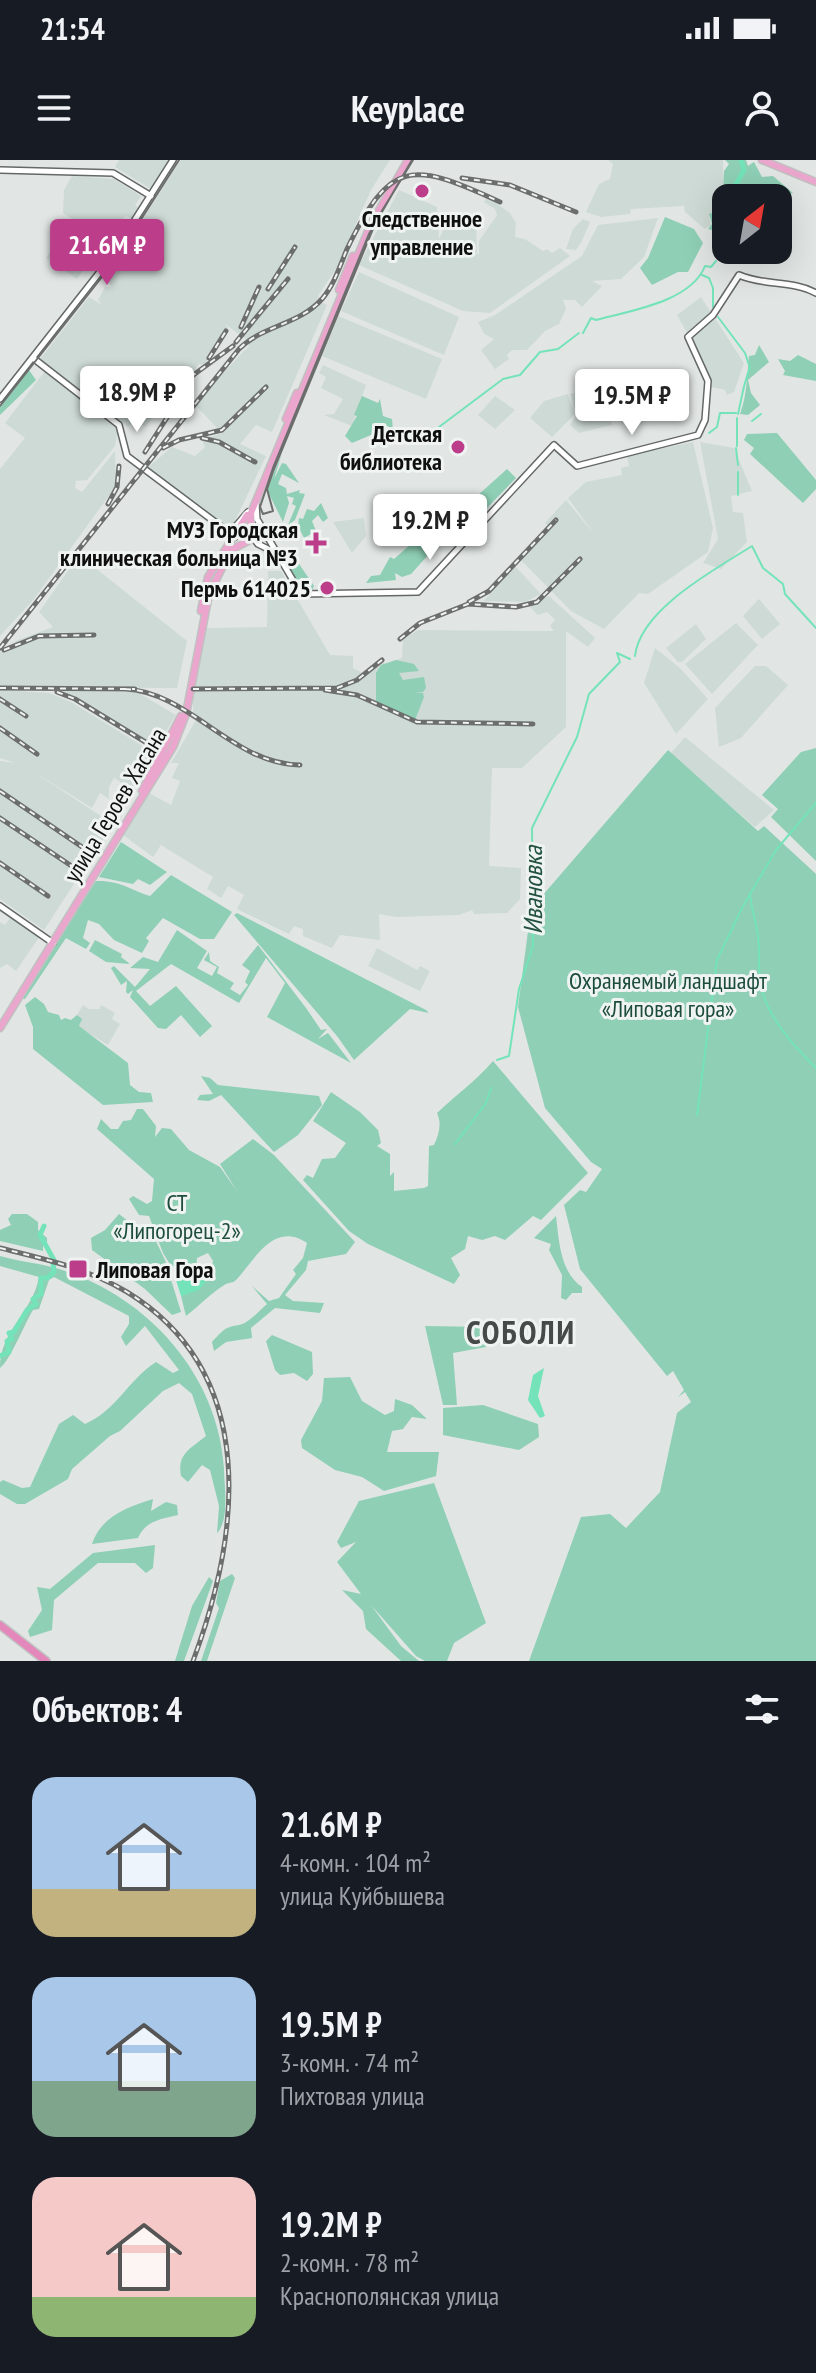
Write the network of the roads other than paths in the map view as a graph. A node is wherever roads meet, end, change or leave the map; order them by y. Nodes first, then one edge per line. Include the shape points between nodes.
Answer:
1 (173, 160) edge
2 (406, 160) edge
3 (762, 160) edge
4 (773, 162) edge
5 (0, 170) edge
6 (816, 180) edge
7 (151, 196) junction
8 (775, 283) junction
9 (731, 290) junction
10 (816, 293) edge
11 (33, 358) junction
12 (0, 399) edge
13 (257, 499) junction
14 (248, 512) junction
15 (226, 529) junction
16 (239, 529) junction
17 (250, 533) junction
18 (235, 537) junction
19 (244, 544) junction
20 (258, 544) junction
21 (227, 548) junction
22 (275, 553) junction
23 (207, 592) junction
24 (0, 906) edge
25 (52, 942) junction
26 (0, 1018) edge
27 (0, 1028) edge
28 (0, 1627) edge
29 (43, 1661) edge

1 - 7 main road
2 - 13 main road via 371,224
2 - 14 main road via 365,225
3 - 4 main road
4 - 6 main road
5 - 7 main road via 113,173
7 - 11 main road
8 - 9 main road via 740,282
8 - 9 main road via 739,275
8 - 10 main road
9 - 22 main road via 688,337 708,381 704,424 695,437 577,466 554,445 418,592 301,594
11 - 12 main road
11 - 15 main road via 119,425 127,456
13 - 17 main road
13 - 22 main road via 255,513
14 - 15 main road
14 - 16 main road
15 - 16 main road
15 - 18 main road
15 - 21 main road
16 - 17 main road
16 - 18 main road, улица Героев Хасана
17 - 19 main road, улица Героев Хасана
17 - 20 main road
18 - 19 main road
18 - 21 main road, улица Героев Хасана
19 - 20 main road
19 - 23 main road, улица Героев Хасана via 231,550
20 - 22 main road
21 - 23 main road, улица Героев Хасана via 211,572
23 - 25 main road, улица Героев Хасана via 186,714
24 - 25 main road
25 - 26 main road, улица Героев Хасана
25 - 27 main road, улица Героев Хасана
28 - 29 highway

